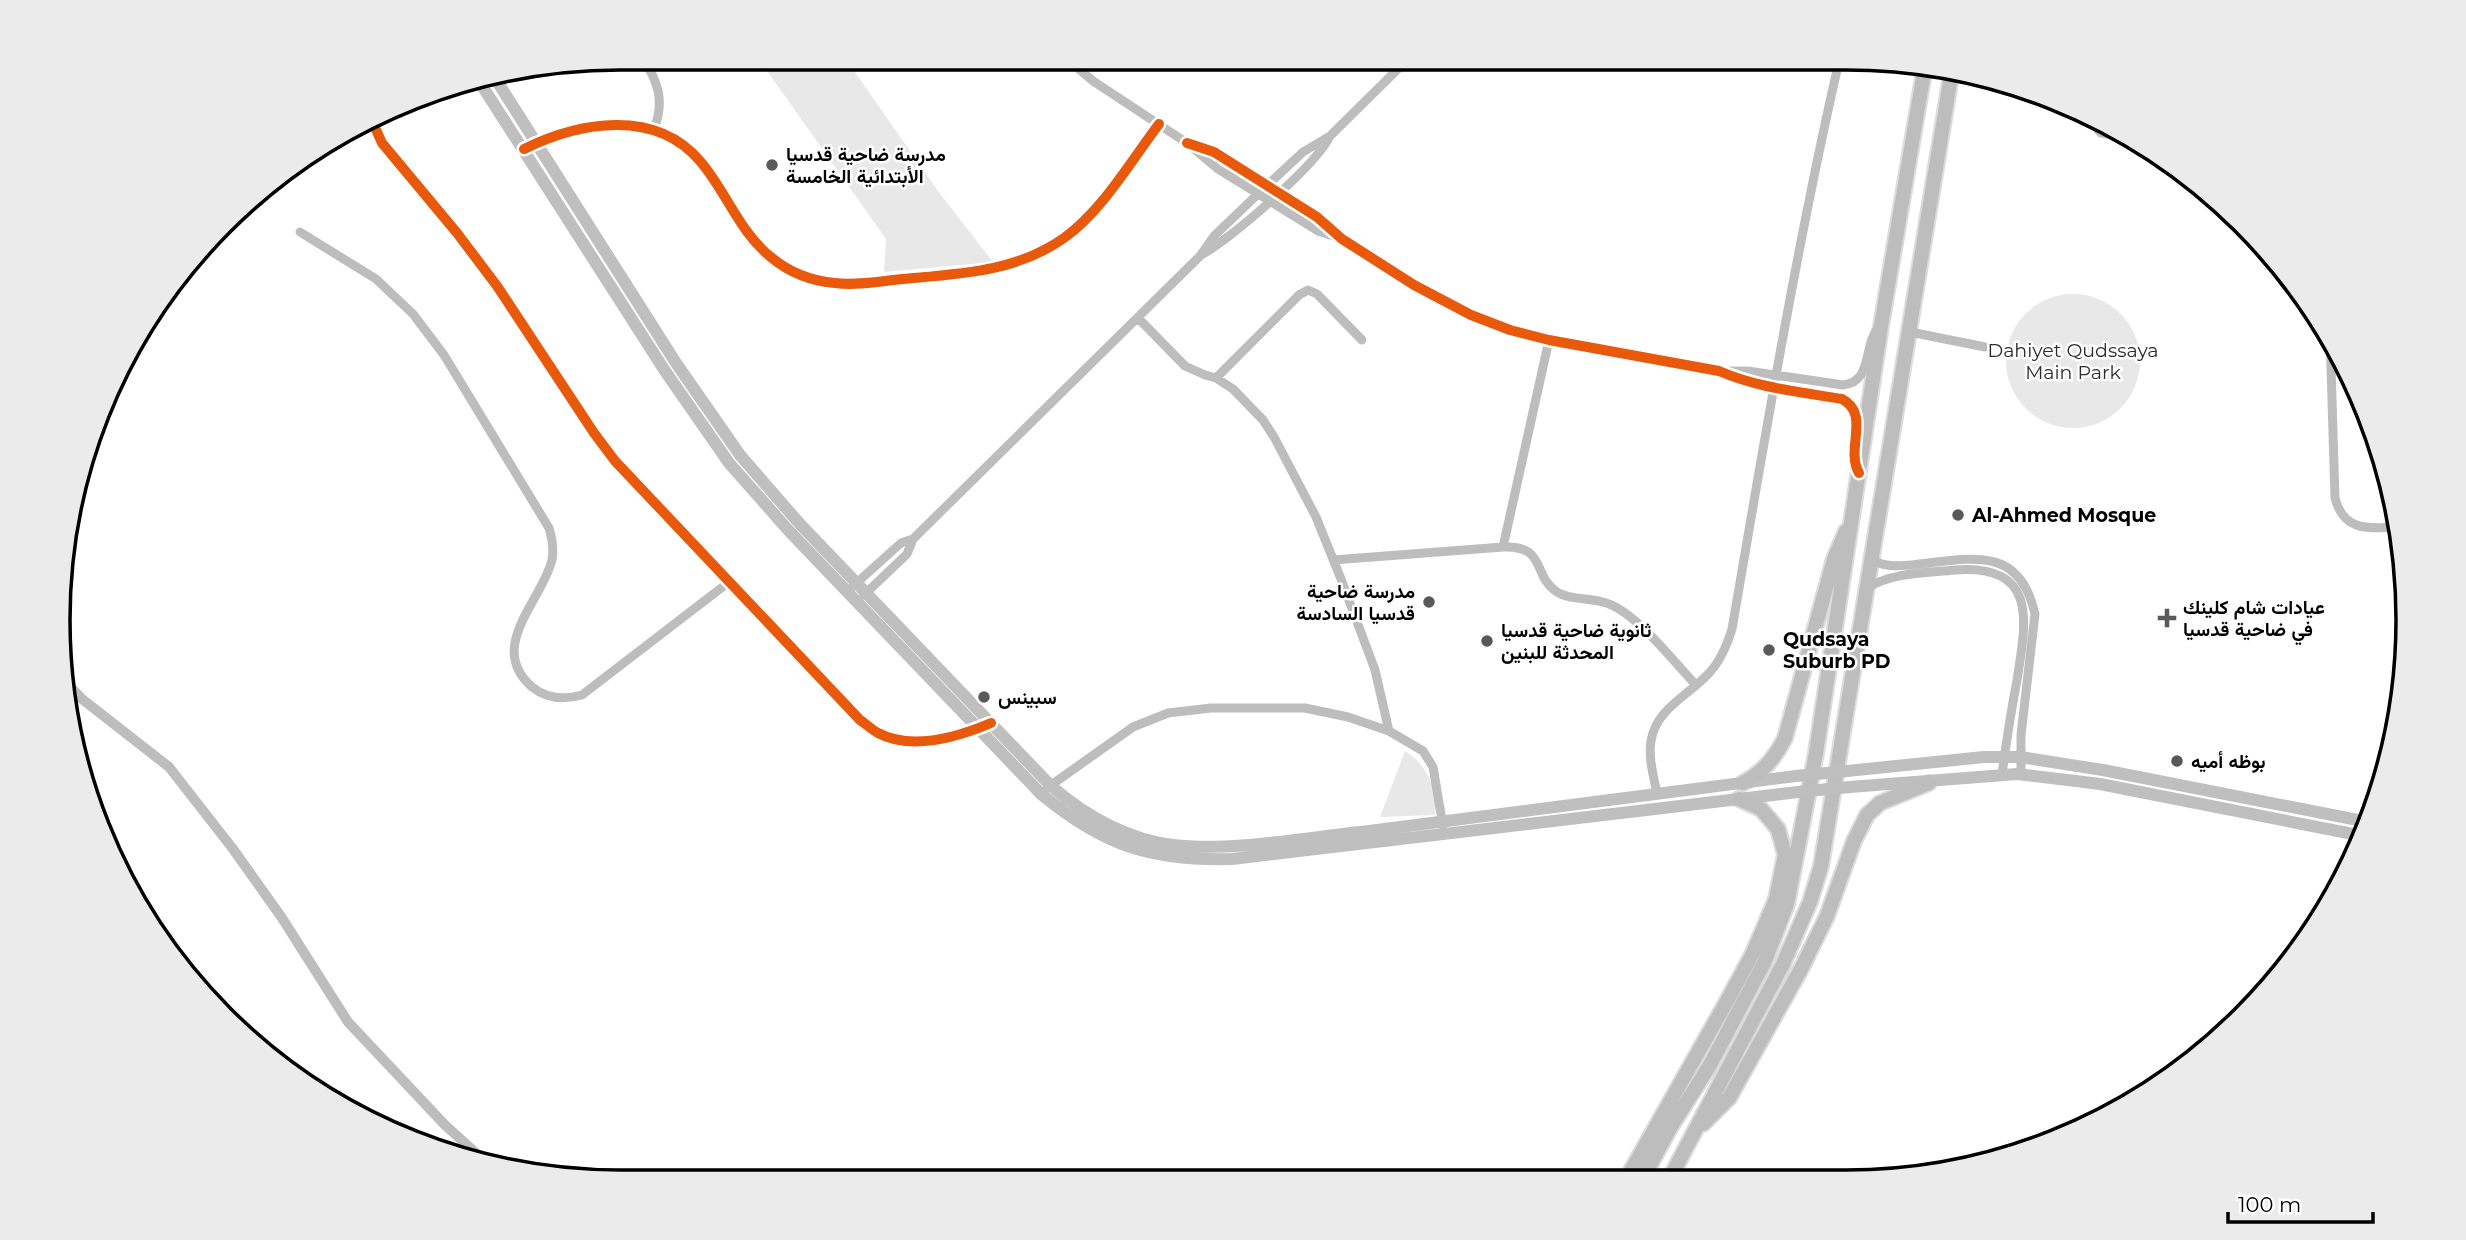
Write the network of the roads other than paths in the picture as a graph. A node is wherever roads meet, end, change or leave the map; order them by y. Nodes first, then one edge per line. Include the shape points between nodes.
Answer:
1 (650, 70) edge
2 (1081, 70) edge
3 (1397, 70) edge
4 (1836, 70) edge
5 (1923, 76) edge
6 (1950, 81) edge
7 (498, 84) edge
8 (484, 88) edge
9 (1159, 124) junction
10 (375, 128) edge
11 (654, 129) junction
12 (1330, 136) junction
13 (1187, 143) junction
14 (530, 146) junction
15 (1266, 186) junction
16 (1259, 193) junction
17 (1278, 193) junction
18 (1270, 200) junction
19 (300, 232) dead end
20 (1342, 239) junction
21 (1200, 256) junction
22 (1138, 318) junction
23 (1881, 326) junction
24 (1910, 332) junction
25 (1362, 340) dead end
26 (1549, 340) junction
27 (1985, 347) dead end
28 (2331, 361) edge
29 (1719, 371) junction
30 (1776, 374) junction
31 (1216, 377) junction
32 (1843, 385) junction
33 (1774, 387) junction
34 (1842, 399) junction
35 (1859, 473) junction
36 (1852, 521) junction
37 (2387, 527) edge
38 (914, 539) junction
39 (1503, 547) junction
40 (1333, 560) junction
41 (1871, 560) junction
42 (729, 582) junction
43 (857, 583) junction
44 (1865, 589) junction
45 (847, 592) junction
46 (861, 597) junction
47 (2018, 672) junction
48 (2028, 674) junction
49 (1696, 685) junction
50 (75, 692) edge
51 (991, 723) junction
52 (978, 729) junction
53 (1389, 731) junction
54 (2004, 756) junction
55 (2020, 757) junction
56 (2021, 774) junction
57 (2003, 775) junction
58 (1743, 783) junction
59 (1929, 783) junction
60 (1046, 790) junction
61 (1657, 794) junction
62 (2247, 797) junction
63 (1739, 799) junction
64 (2244, 812) junction
65 (2358, 820) edge
66 (1444, 829) junction
67 (2352, 834) edge
68 (1261, 842) junction
69 (1261, 856) junction
70 (1693, 1136) junction
71 (471, 1149) edge
72 (1632, 1170) edge
73 (1647, 1170) edge
74 (1674, 1170) edge

1 - 11 street via 661,104
2 - 9 street
3 - 12 street
4 - 30 street
5 - 23 main road
6 - 24 main road
7 - 14 main road
8 - 14 main road
9 - 11 street via 1087,218 1044,251 992,269 857,284 812,279 772,258 755,242 700,160 687,147
9 - 13 street
10 - 42 street via 497,286 604,448
11 - 14 street via 582,128
12 - 15 street via 1309,147
12 - 17 street
13 - 15 street via 1214,152
13 - 16 street via 1209,163
14 - 43 main road via 713,419 769,490
14 - 45 main road via 702,426 759,498
15 - 16 street
15 - 17 street
16 - 18 street
16 - 21 street
17 - 18 street
17 - 20 street
18 - 20 street via 1318,230
18 - 21 street
19 - 42 street via 376,279 414,314 549,528 552,558 514,647 519,671 535,690 558,698 583,695
20 - 26 street via 1443,302 1510,330
21 - 22 street
22 - 31 street via 1185,366
22 - 38 street
23 - 32 street via 1870,342 1863,374
23 - 35 main road
24 - 27 street
24 - 41 main road
25 - 31 street via 1308,290
26 - 29 street
26 - 39 street
28 - 37 street via 2337,507 2356,525
29 - 30 street
29 - 33 street
30 - 32 street
30 - 33 street
31 - 40 street via 1250,405 1274,437
32 - 34 street via 1847,391
33 - 34 street
33 - 49 street via 1732,629 1719,661
34 - 35 street via 1856,413 1854,456
35 - 36 main road
36 - 58 main road via 1834,559 1785,738 1764,769
36 - 73 main road via 1787,904 1765,961
38 - 43 street via 901,543
38 - 46 street via 908,554
39 - 40 street
39 - 49 street via 1528,552 1557,592 1608,603 1626,613
40 - 53 street via 1375,670
41 - 44 main road
41 - 48 street via 1897,566 1984,558 2011,570 2023,582 2035,614
42 - 52 street via 860,720 878,733 921,741
43 - 45 street
43 - 46 main road
44 - 47 street via 1898,576 1971,569 1993,572 2005,579 2022,601 2025,629
44 - 70 main road via 1821,866 1810,902
45 - 46 main road
46 - 51 main road
46 - 52 main road
47 - 48 street
47 - 54 street
48 - 55 street
49 - 61 street via 1655,727 1651,755
50 - 71 street via 169,767 268,899 348,1022
51 - 52 street
51 - 60 main road
52 - 60 main road
53 - 60 street via 1317,709 1181,710 1133,727
53 - 66 street via 1430,760
54 - 55 main road
54 - 57 street
54 - 58 main road, bridge
55 - 56 street
55 - 62 main road
56 - 57 main road
56 - 64 main road
57 - 59 main road
58 - 61 main road
59 - 63 main road, bridge
59 - 70 main road via 1880,803 1867,815 1801,969 1729,1098
60 - 68 main road via 1109,826 1151,841 1210,847
60 - 69 main road via 1072,817 1104,837 1148,853 1189,859
61 - 66 main road
62 - 64 main road
62 - 65 main road
63 - 66 main road
63 - 72 main road via 1761,809 1778,828 1785,855 1776,898 1753,953
64 - 67 main road
66 - 68 main road
66 - 69 main road
68 - 69 main road
70 - 74 main road

